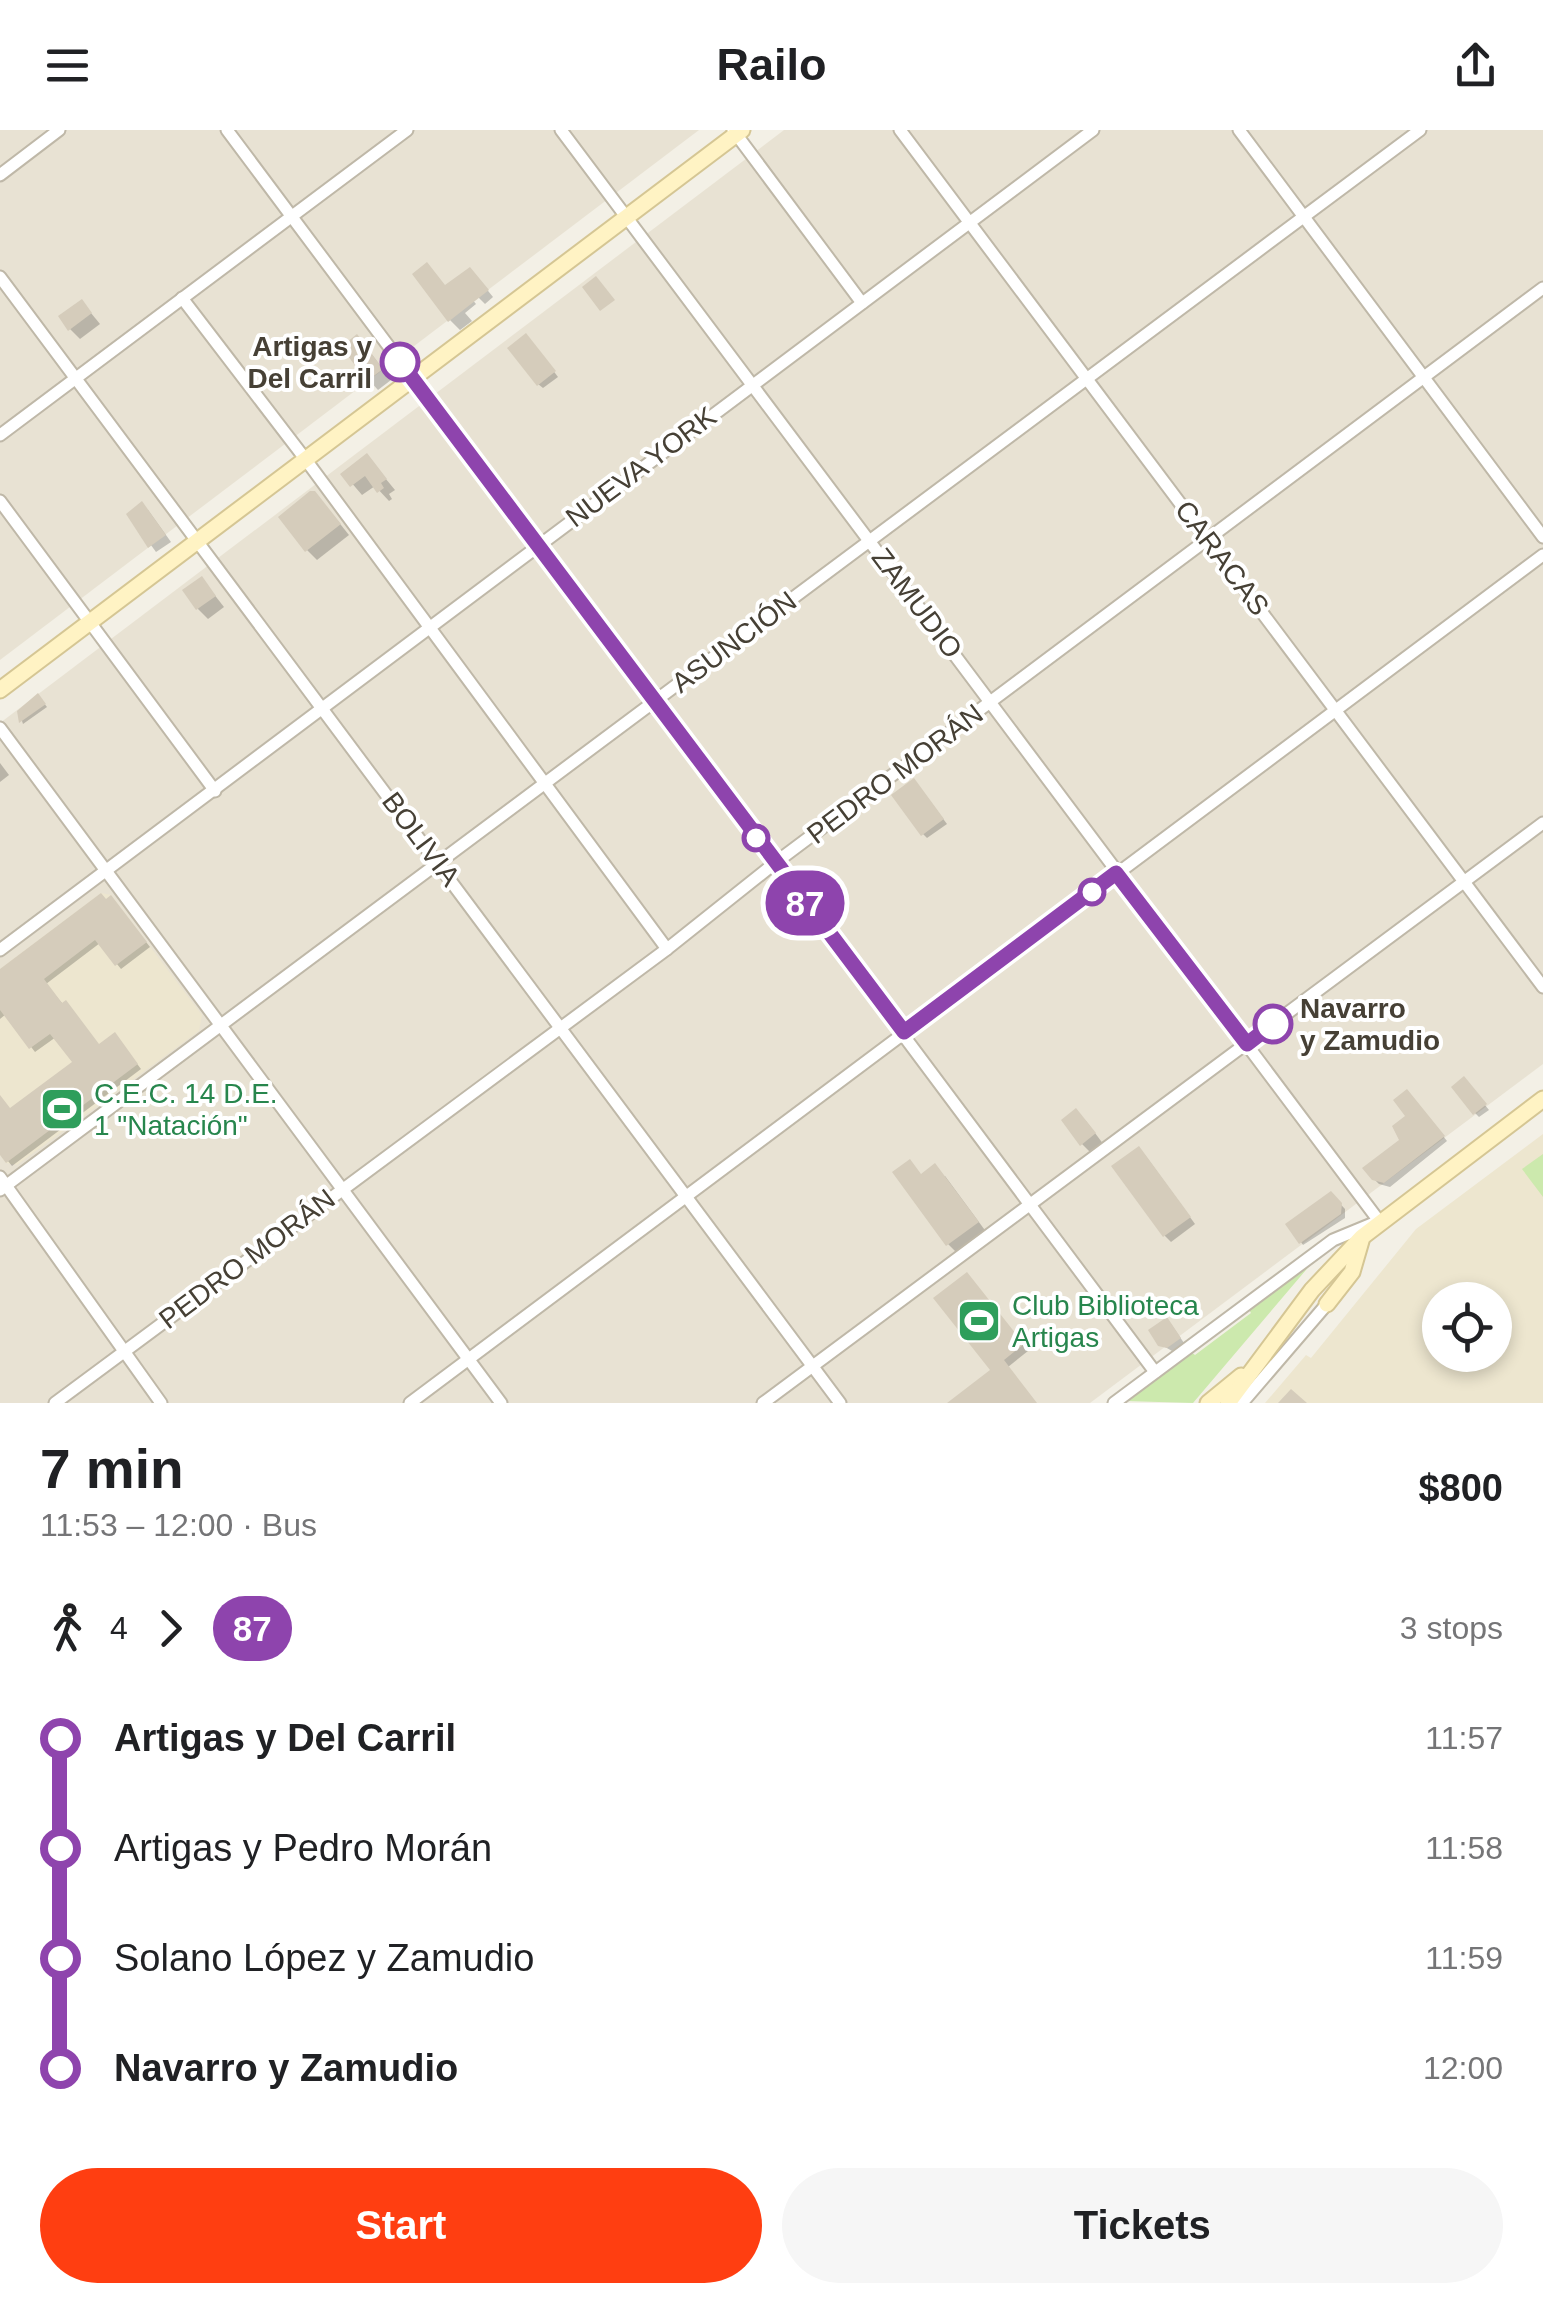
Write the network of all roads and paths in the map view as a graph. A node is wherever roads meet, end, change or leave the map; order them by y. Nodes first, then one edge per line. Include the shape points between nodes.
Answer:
1 (59, 130) edge
2 (226, 130) edge
3 (408, 130) edge
4 (561, 130) edge
5 (900, 130) edge
6 (1093, 130) edge
7 (1239, 130) edge
8 (1420, 130) edge
9 (737, 131) edge
10 (1075, 135) edge
11 (0, 174) edge
12 (1304, 216) junction
13 (290, 218) junction
14 (626, 218) junction
15 (969, 222) junction
16 (0, 277) edge
17 (1543, 288) edge
18 (182, 298) junction
19 (862, 303) junction
20 (76, 377) junction
21 (1424, 377) junction
22 (1087, 378) junction
23 (414, 380) junction
24 (751, 385) junction
25 (0, 435) edge
26 (306, 460) junction
27 (0, 501) edge
28 (1543, 537) edge
29 (1208, 539) junction
30 (870, 540) junction
31 (198, 543) junction
32 (537, 544) junction
33 (1543, 554) edge
34 (90, 623) junction
35 (429, 626) junction
36 (0, 690) edge
37 (654, 702) junction
38 (991, 702) junction
39 (324, 708) junction
40 (1336, 708) junction
41 (0, 728) edge
42 (544, 784) junction
43 (215, 791) junction
44 (1543, 822) edge
45 (438, 863) junction
46 (775, 864) junction
47 (106, 872) junction
48 (1116, 873) junction
49 (1464, 882) junction
50 (0, 950) edge
51 (667, 950) junction
52 (1543, 987) edge
53 (222, 1024) junction
54 (560, 1026) junction
55 (904, 1032) junction
56 (1247, 1044) junction
57 (1543, 1099) edge
58 (2, 1184) edge
59 (343, 1187) junction
60 (688, 1195) junction
61 (1031, 1204) junction
62 (1379, 1221) junction
63 (1362, 1237) junction
64 (1328, 1304) joint
65 (122, 1353) junction
66 (469, 1358) junction
67 (1263, 1358) junction
68 (812, 1366) junction
69 (1155, 1372) junction
70 (56, 1403) edge
71 (161, 1403) edge
72 (410, 1403) edge
73 (502, 1403) edge
74 (763, 1403) edge
75 (840, 1403) edge
76 (1114, 1403) edge
77 (1208, 1403) edge
78 (1228, 1403) edge
79 (1242, 1403) edge

1 - 11 street
2 - 13 street
3 - 13 street
4 - 14 street, ZAMUDIO
5 - 15 street, CARACAS
6 - 10 street, NUEVA YORK
7 - 12 street
8 - 12 street, ASUNCIÓN
9 - 14 main road
9 - 19 street
10 - 15 street, NUEVA YORK
12 - 21 street
12 - 22 street, ASUNCIÓN
13 - 18 street
13 - 23 street
14 - 23 main road
14 - 24 street, ZAMUDIO
15 - 19 street, NUEVA YORK
15 - 22 street, CARACAS
16 - 20 street, BOLIVIA
17 - 21 street, PEDRO MORÁN
18 - 20 street
18 - 26 street
19 - 24 street, NUEVA YORK
20 - 25 street
20 - 31 street, BOLIVIA
21 - 28 street
21 - 29 street, PEDRO MORÁN
22 - 29 street, CARACAS
22 - 30 street, ASUNCIÓN
23 - 26 main road
23 - 32 street
24 - 30 street, ZAMUDIO
24 - 32 street, NUEVA YORK
26 - 31 main road
26 - 35 street
27 - 34 street
29 - 38 street, PEDRO MORÁN
29 - 40 street, CARACAS
30 - 37 street, ASUNCIÓN
30 - 38 street, ZAMUDIO
31 - 34 main road
31 - 39 street, BOLIVIA
32 - 35 street, NUEVA YORK
32 - 37 street
33 - 40 street
34 - 36 main road
34 - 43 street
35 - 39 street, NUEVA YORK
35 - 42 street
37 - 42 street, ASUNCIÓN
37 - 46 street
38 - 46 street, PEDRO MORÁN
38 - 48 street, ZAMUDIO
39 - 43 street, NUEVA YORK
39 - 45 street, BOLIVIA
40 - 48 street
40 - 49 street, CARACAS
41 - 47 street
42 - 45 street, ASUNCIÓN
42 - 51 street
43 - 47 street, NUEVA YORK
44 - 49 street
45 - 53 street, ASUNCIÓN
45 - 54 street, BOLIVIA
46 - 51 street, PEDRO MORÁN
46 - 55 street
47 - 50 street, NUEVA YORK
47 - 53 street
48 - 55 street
48 - 56 street, ZAMUDIO
49 - 52 street, CARACAS
49 - 56 street
51 - 54 street, PEDRO MORÁN
53 - 58 street, ASUNCIÓN
53 - 59 street
54 - 59 street, PEDRO MORÁN
54 - 60 street, BOLIVIA
55 - 60 street
55 - 61 street
56 - 61 street
56 - 62 street, ZAMUDIO
57 - 62 main road
58 - 65 street
59 - 65 street, PEDRO MORÁN
59 - 66 street
60 - 66 street
60 - 68 street, BOLIVIA
61 - 68 street
61 - 69 street
62 - 63 main road
62 - 69 street via 1333,1240
63 - 64 main road via 1352,1272
63 - 67 main road via 1312,1290
64 - 79 street
65 - 70 street, PEDRO MORÁN
65 - 71 street
66 - 72 street
66 - 73 street
67 - 77 main road
67 - 78 main road
68 - 74 street
68 - 75 street, BOLIVIA
69 - 76 street

